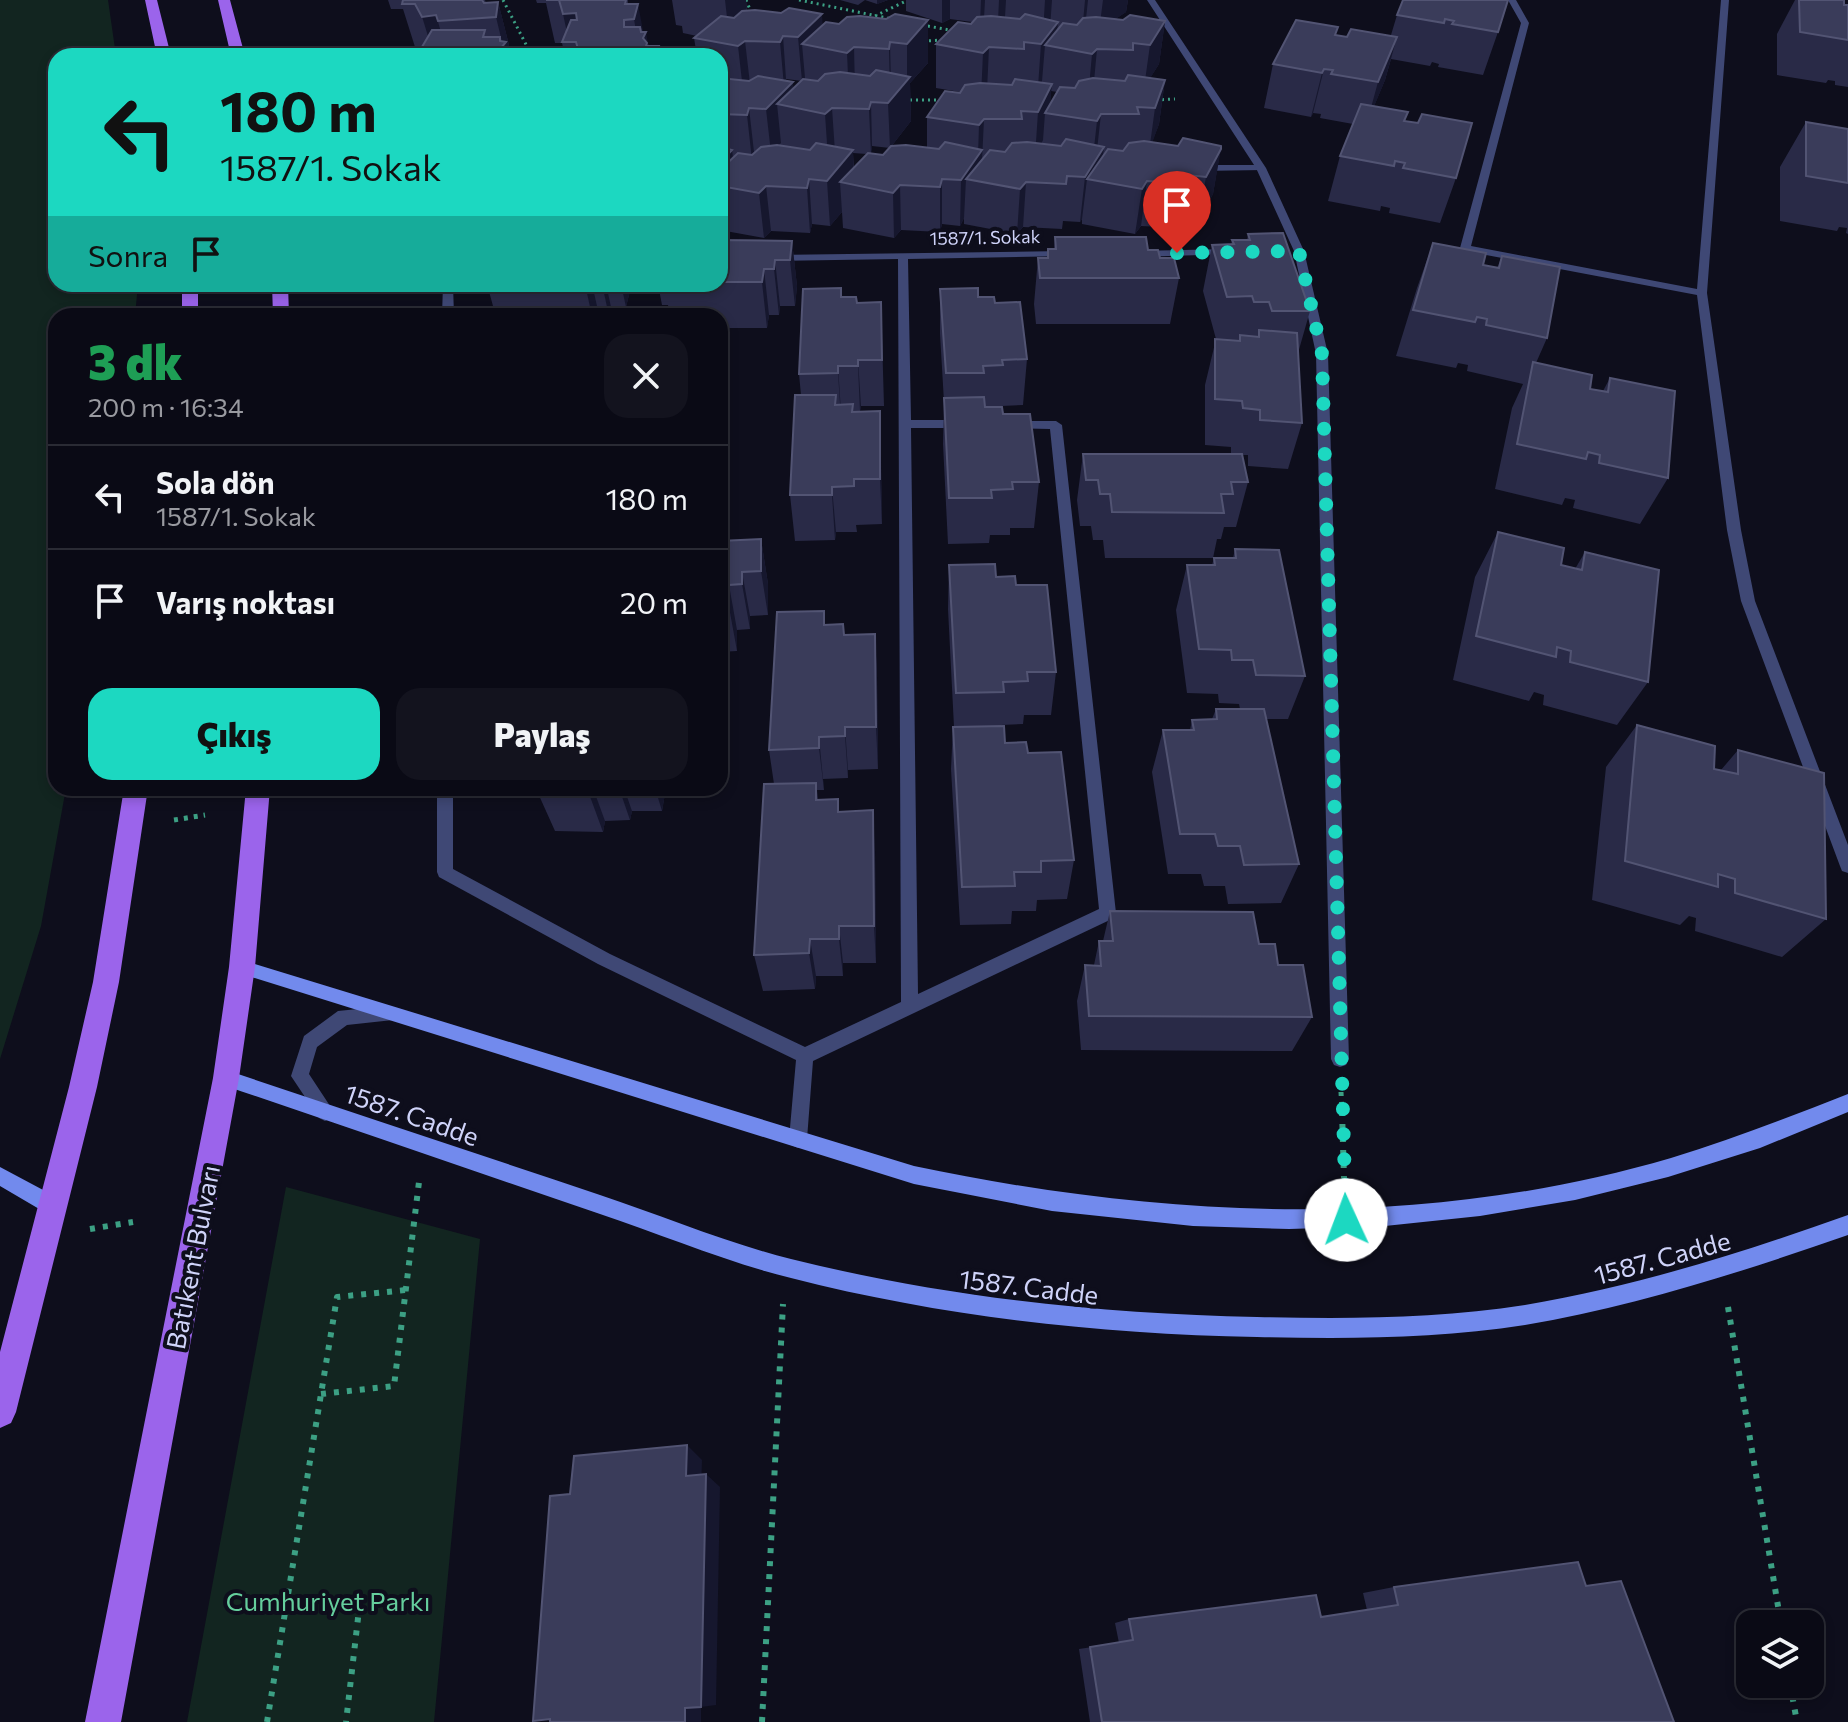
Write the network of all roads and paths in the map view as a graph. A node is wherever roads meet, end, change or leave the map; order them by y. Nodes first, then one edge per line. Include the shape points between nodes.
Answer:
1 (151, 0) edge
2 (224, 0) edge
3 (503, 0) edge
4 (746, 0) edge
5 (799, 0) edge
6 (908, 0) edge
7 (1151, 0) edge
8 (1512, 0) edge
9 (1725, 0) edge
10 (752, 14) edge
11 (875, 15) junction
12 (905, 21) edge
13 (866, 24) edge
14 (920, 24) edge
15 (966, 33) edge
16 (952, 40) edge
17 (922, 41) dead end
18 (162, 48) edge
19 (236, 48) edge
20 (528, 48) edge
21 (1170, 89) dead end
22 (891, 100) edge
23 (954, 100) edge
24 (1145, 100) edge
25 (1181, 168) edge
26 (1261, 168) junction
27 (1299, 251) junction
28 (1236, 252) edge
29 (1283, 252) edge
30 (1077, 254) edge
31 (1125, 254) edge
32 (903, 257) junction
33 (766, 258) edge
34 (1702, 293) junction
35 (904, 424) junction
36 (135, 796) edge
37 (257, 796) edge
38 (445, 796) edge
39 (205, 815) dead end
40 (165, 821) dead end
41 (1848, 866) edge
42 (242, 967) junction
43 (910, 1007) junction
44 (387, 1014) junction
45 (805, 1056) junction
46 (1340, 1059) joint
47 (226, 1078) junction
48 (1848, 1103) edge
49 (325, 1112) junction
50 (798, 1139) junction
51 (423, 1145) junction
52 (0, 1176) edge
53 (53, 1206) junction
54 (1346, 1220) junction
55 (133, 1222) dead end
56 (1848, 1225) edge
57 (89, 1230) dead end
58 (785, 1267) junction
59 (1722, 1270) junction
60 (406, 1290) junction
61 (321, 1394) junction
62 (0, 1412) edge
63 (286, 1609) junction
64 (1779, 1610) edge
65 (1793, 1698) edge
66 (103, 1722) edge
67 (267, 1722) edge
68 (346, 1722) edge
69 (762, 1722) edge
70 (1797, 1722) edge

1 - 18 main road
2 - 19 main road
3 - 20 path
4 - 10 path
5 - 11 path
6 - 11 path
7 - 26 street
8 - 34 street via 1525,23 1465,248
9 - 34 street
11 - 12 path
11 - 13 path
14 - 15 path
16 - 17 path
21 - 24 path via 1176,101
22 - 23 path
25 - 26 street
26 - 27 street
27 - 29 street
27 - 46 street via 1322,354
28 - 31 street
30 - 32 street, 1587/1. Sokak
32 - 33 street, 1587/1. Sokak
32 - 35 street
34 - 41 street via 1748,601
35 - 43 street
35 - 43 street via 1056,425 1108,913
36 - 53 main road via 106,982
37 - 42 main road, Batıkent Bulvarı
38 - 45 street via 445,872 604,959
39 - 40 path
42 - 44 main road
42 - 47 main road, Batıkent Bulvarı
43 - 45 street
44 - 49 street via 344,1017 310,1042 300,1076
44 - 50 main road
45 - 50 street
46 - 54 path
47 - 49 main road, 1587. Cadde
47 - 66 main road, Batıkent Bulvarı
48 - 54 main road via 1737,1149 1646,1173 1463,1209
49 - 51 main road, 1587. Cadde
50 - 54 main road via 914,1175 1026,1198 1172,1215
51 - 58 main road, 1587. Cadde
51 - 60 path
52 - 53 main road
53 - 62 main road
55 - 57 path
56 - 59 main road, 1587. Cadde
58 - 59 main road, 1587. Cadde via 867,1288 1035,1315 1284,1328 1370,1328 1556,1310
58 - 69 path
59 - 64 path
60 - 61 path via 337,1297
60 - 61 path via 394,1386
61 - 63 path
63 - 67 path
63 - 68 path via 360,1601
65 - 70 path

